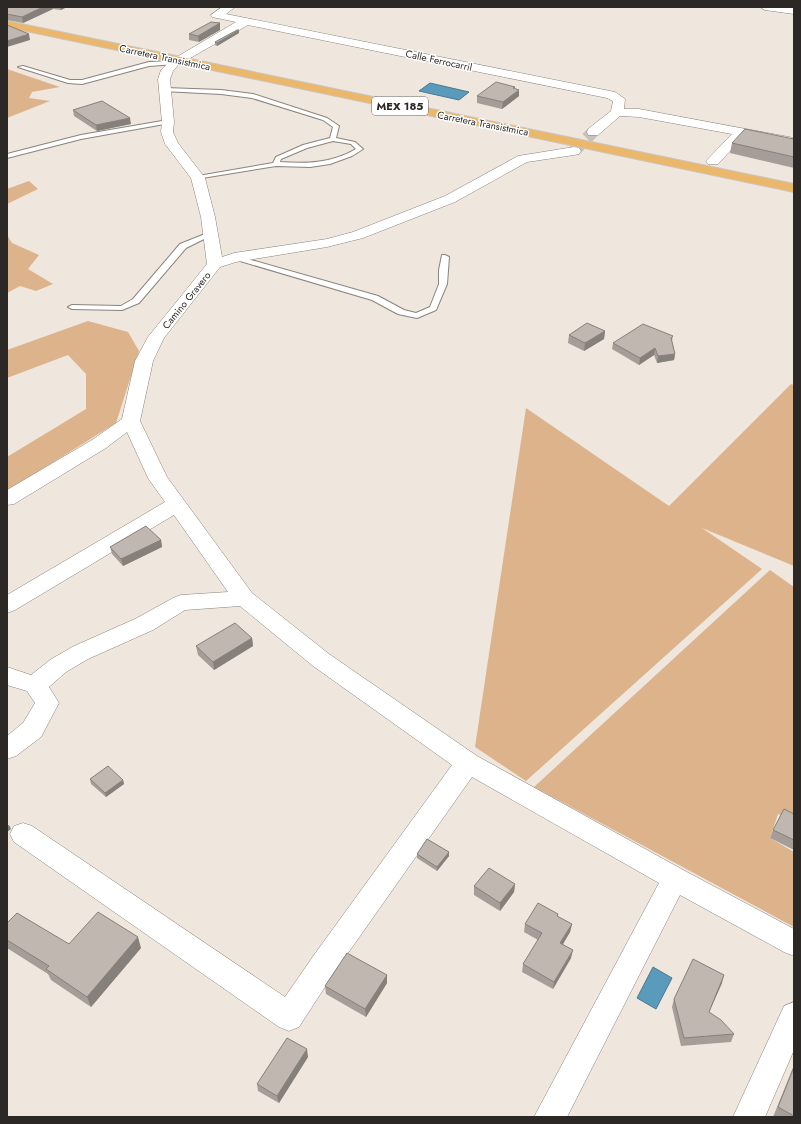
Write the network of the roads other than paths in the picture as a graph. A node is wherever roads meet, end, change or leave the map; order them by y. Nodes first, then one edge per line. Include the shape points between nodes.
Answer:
1 (207, 7) edge
2 (760, 8) edge
3 (226, 9) edge
4 (794, 11) edge
5 (7, 15) edge
6 (246, 21) junction
7 (7, 24) edge
8 (181, 59) junction
9 (21, 67) dead end
10 (165, 90) junction
11 (617, 112) junction
12 (168, 122) junction
13 (593, 132) tunnel mouth
14 (741, 132) junction
15 (333, 139) junction
16 (794, 142) edge
17 (574, 152) tunnel mouth
18 (7, 156) edge
19 (714, 161) junction
20 (276, 164) junction
21 (794, 177) edge
22 (198, 178) junction
23 (794, 188) edge
24 (210, 234) junction
25 (445, 257) dead end
26 (234, 258) junction
27 (215, 264) junction
28 (72, 307) dead end
29 (131, 421) junction
30 (7, 499) edge
31 (177, 504) junction
32 (244, 598) junction
33 (7, 605) edge
34 (7, 676) edge
35 (35, 685) junction
36 (7, 750) edge
37 (468, 763) junction
38 (24, 834) dead end
39 (675, 879) junction
40 (794, 943) edge
41 (794, 1016) edge
42 (550, 1117) edge
43 (749, 1117) edge

1 - 3 street
2 - 4 street
3 - 6 street via 216,15
5 - 8 main road, Carretera Transistmica / MEX 185
6 - 8 street
6 - 11 street, Calle Ferrocarril via 611,95 619,99
7 - 8 main road, Carretera Transistmica / MEX 185
8 - 9 lane via 149,64 82,82 70,82
8 - 10 street, Camino Gravero via 167,70 164,78
8 - 19 main road, Carretera Transistmica / MEX 185 via 271,70
8 - 23 main road, Carretera Transistmica / MEX 185
10 - 12 street, Camino Gravero
10 - 15 lane via 253,96 325,119 336,126
11 - 13 street
11 - 14 street via 639,113
12 - 18 lane via 81,137
12 - 22 street, Camino Gravero via 167,132 172,144
14 - 16 street
14 - 19 street
15 - 20 lane via 293,150 278,158
15 - 20 lane via 353,143 360,149 347,157 326,164
17 - 26 street via 523,159 450,199 358,235 327,243
19 - 21 main road, Carretera Transistmica / MEX 185
20 - 22 lane
22 - 24 street, Camino Gravero
24 - 27 street, Camino Gravero
24 - 28 lane via 183,246 136,301 122,308
25 - 26 lane via 443,284 433,308 418,316 401,312 375,298
26 - 27 street
27 - 29 street, Camino Gravero via 156,337 144,361
29 - 30 street via 99,444
29 - 31 street via 158,478
31 - 32 street
31 - 33 street
32 - 35 street via 181,603 145,624 80,653 58,666
32 - 37 street via 321,660
34 - 35 street
35 - 36 street via 47,703 32,730
37 - 38 street via 289,1017
37 - 39 street
39 - 40 street
39 - 42 street
41 - 43 street

